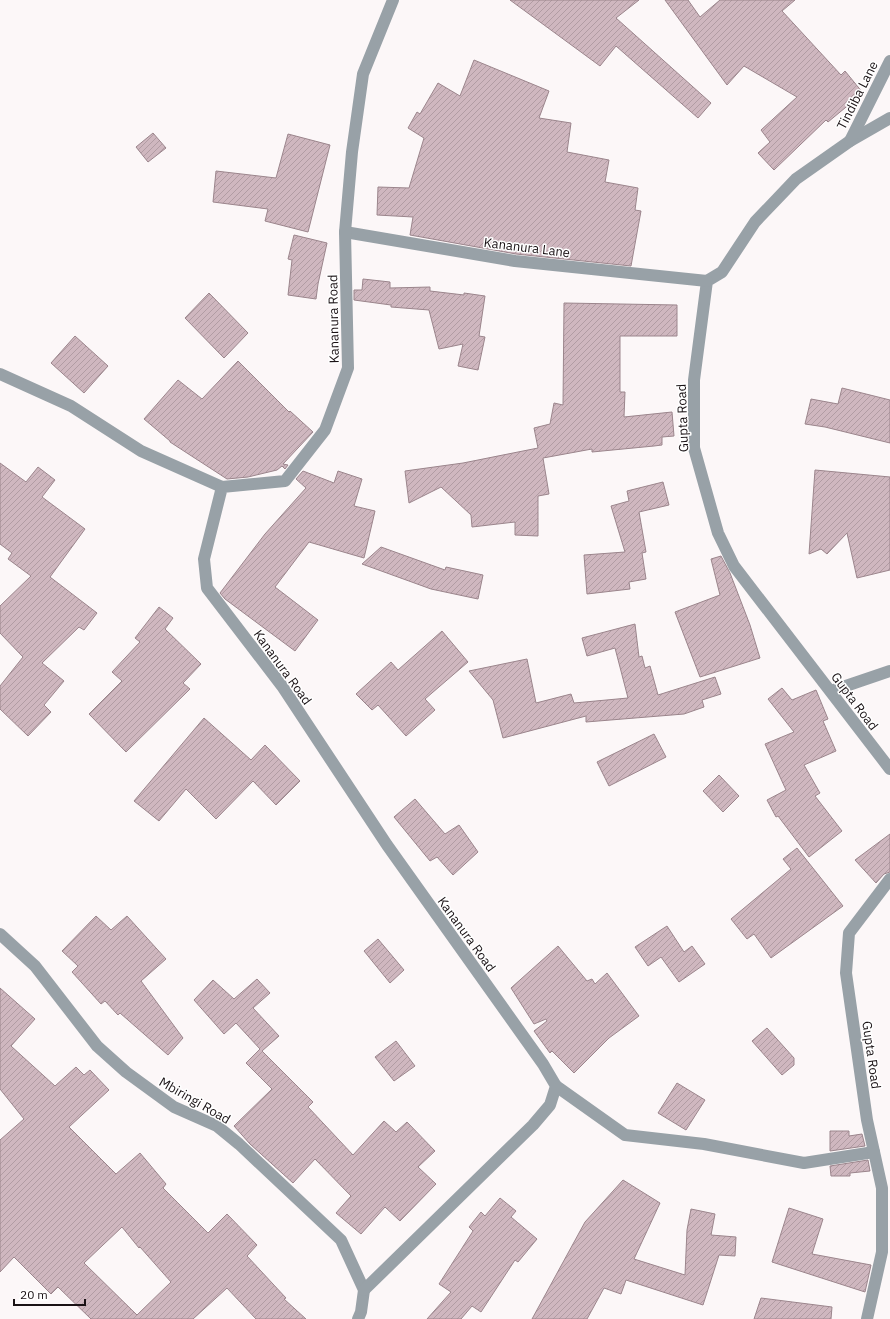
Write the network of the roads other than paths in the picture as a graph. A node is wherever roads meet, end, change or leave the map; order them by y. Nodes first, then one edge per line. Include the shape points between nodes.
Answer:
1 (393, 0) edge
2 (890, 61) edge
3 (890, 118) edge
4 (850, 141) junction
5 (345, 232) junction
6 (707, 281) junction
7 (0, 374) edge
8 (222, 487) junction
9 (890, 671) edge
10 (831, 691) junction
11 (890, 769) edge
12 (890, 879) edge
13 (0, 934) edge
14 (556, 1086) junction
15 (874, 1152) junction
16 (364, 1290) junction
17 (358, 1319) edge
18 (867, 1319) edge

1 - 5 street, Kananura Road via 363,74 352,152
2 - 4 street, Tindiba Lane
3 - 4 street
4 - 6 street via 796,179 756,222 722,272
5 - 6 street, Kananura Lane via 515,261
5 - 8 street, Kananura Road via 348,368 325,430 286,481
6 - 10 street, Gupta Road via 694,380 694,448 718,534 734,566
7 - 8 street via 71,406 141,451
8 - 14 street, Kananura Road via 204,560 207,588 282,686 387,845
9 - 10 street
10 - 11 street, Gupta Road
12 - 15 street, Gupta Road via 849,933 846,973
13 - 16 street, Mbiringi Road via 35,966 97,1046 126,1072 174,1107 217,1126 341,1240
14 - 15 street via 625,1135 704,1144 804,1163
14 - 16 street via 550,1105 533,1125
15 - 18 street, Gupta Road via 882,1188 882,1252
16 - 17 street

